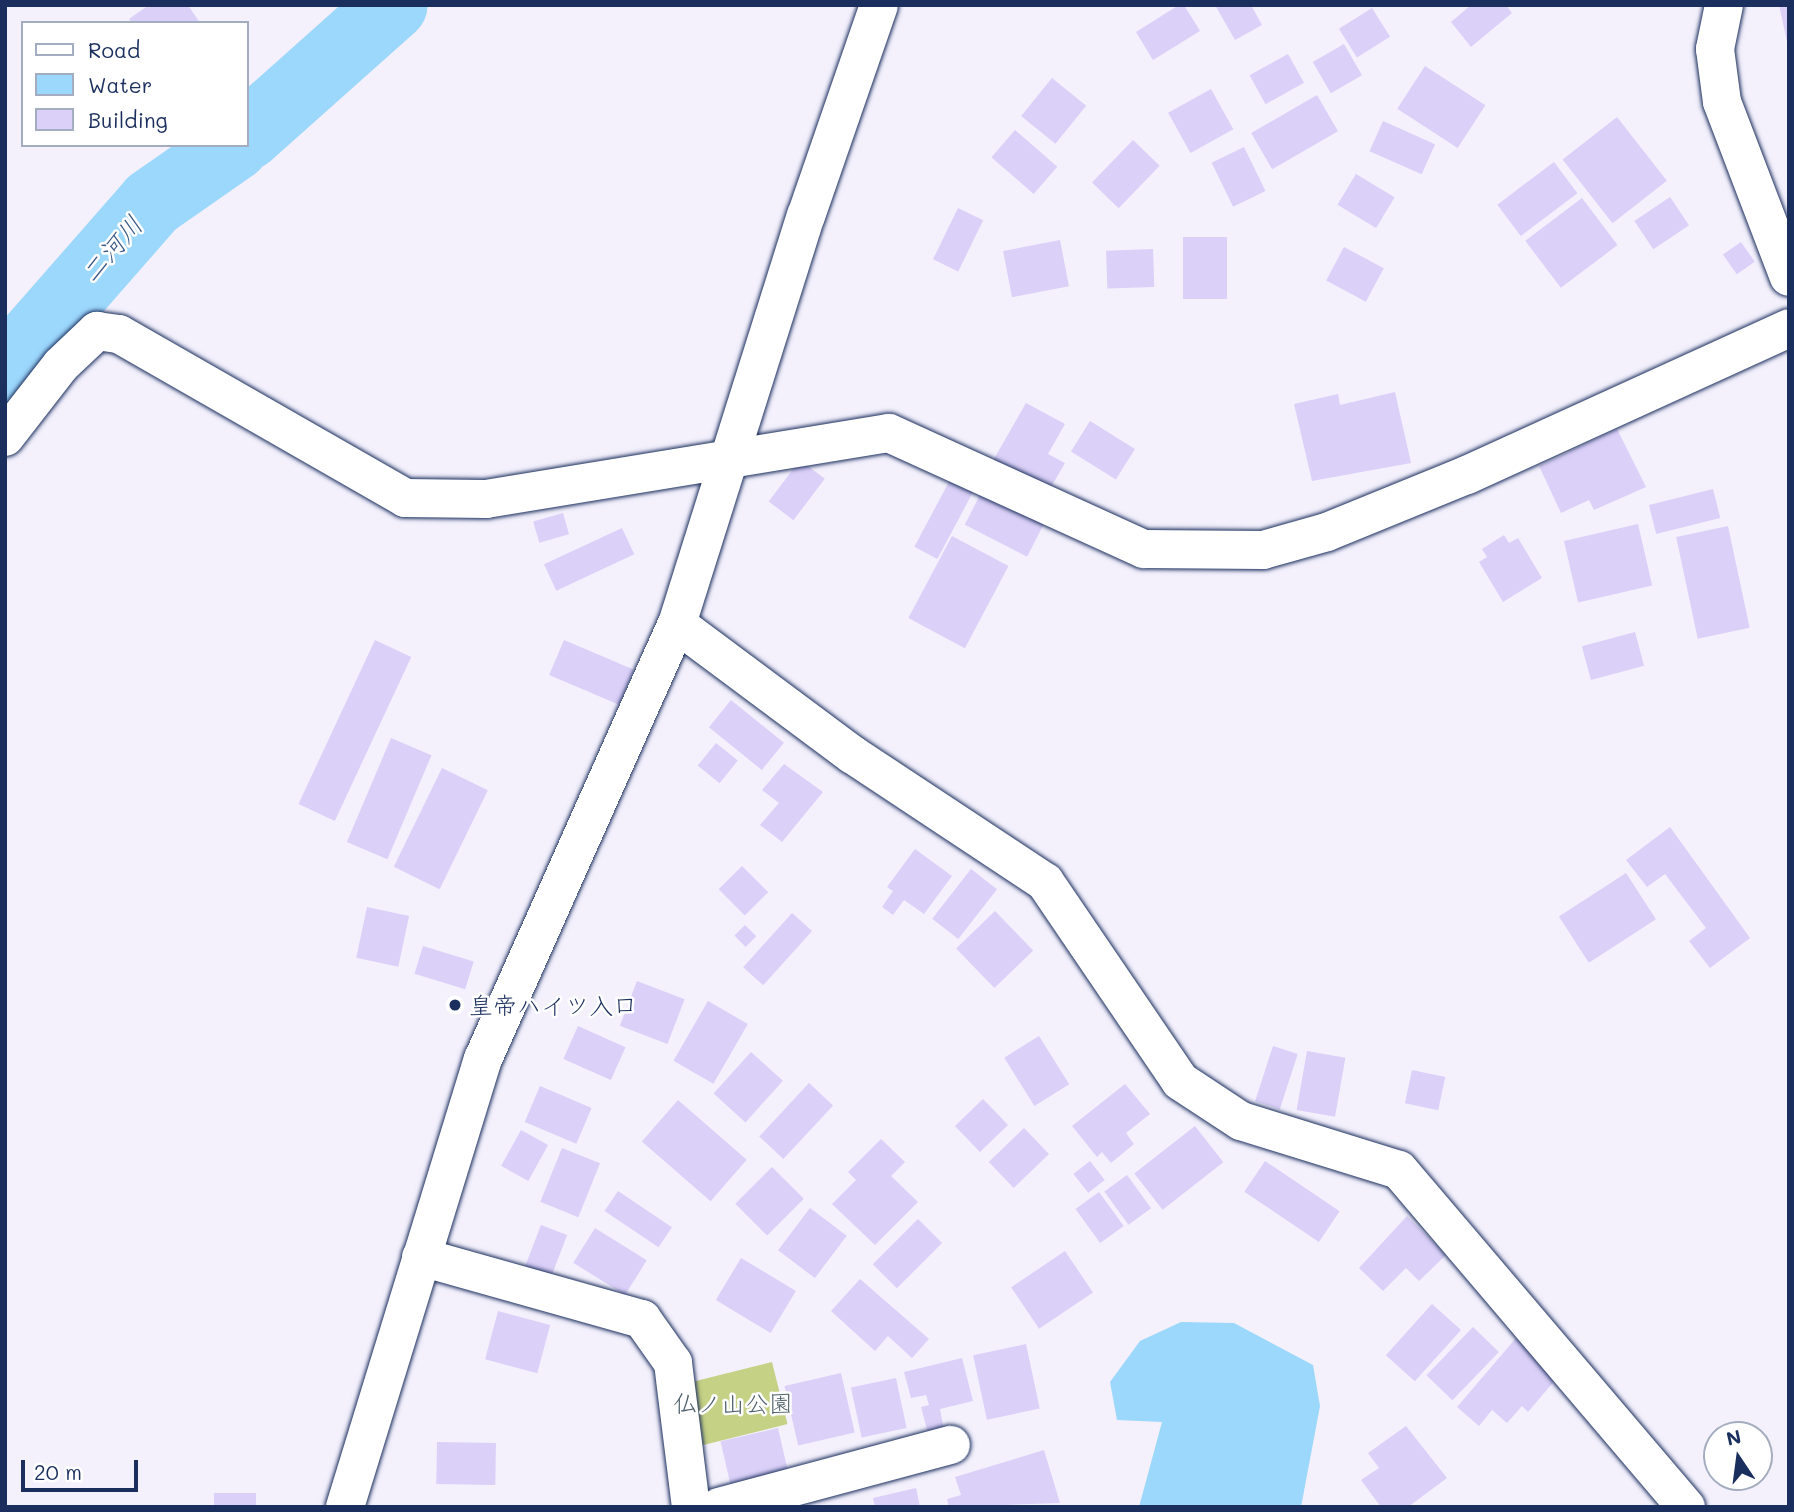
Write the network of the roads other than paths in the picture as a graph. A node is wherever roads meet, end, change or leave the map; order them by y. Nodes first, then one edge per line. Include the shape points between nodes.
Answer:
1 (879, 5) edge
2 (1724, 5) edge
3 (1789, 277) edge
4 (1789, 328) edge
5 (5, 437) edge
6 (729, 462) junction
7 (677, 624) junction
8 (421, 1257) junction
9 (951, 1445) dead end
10 (345, 1507) edge
11 (691, 1507) edge
12 (719, 1507) edge
13 (1686, 1507) edge

1 - 6 street via 806,216
2 - 3 street via 1715,50 1722,102
4 - 6 street via 1467,475 1327,532 1264,550 1144,549 890,433
5 - 6 street via 61,365 97,331 119,334 405,498 486,499
6 - 7 street
7 - 8 street via 483,1059
7 - 13 street via 853,755 1045,882 1180,1081 1241,1121 1399,1170
8 - 10 street
8 - 11 street via 642,1319 673,1363
9 - 12 street

